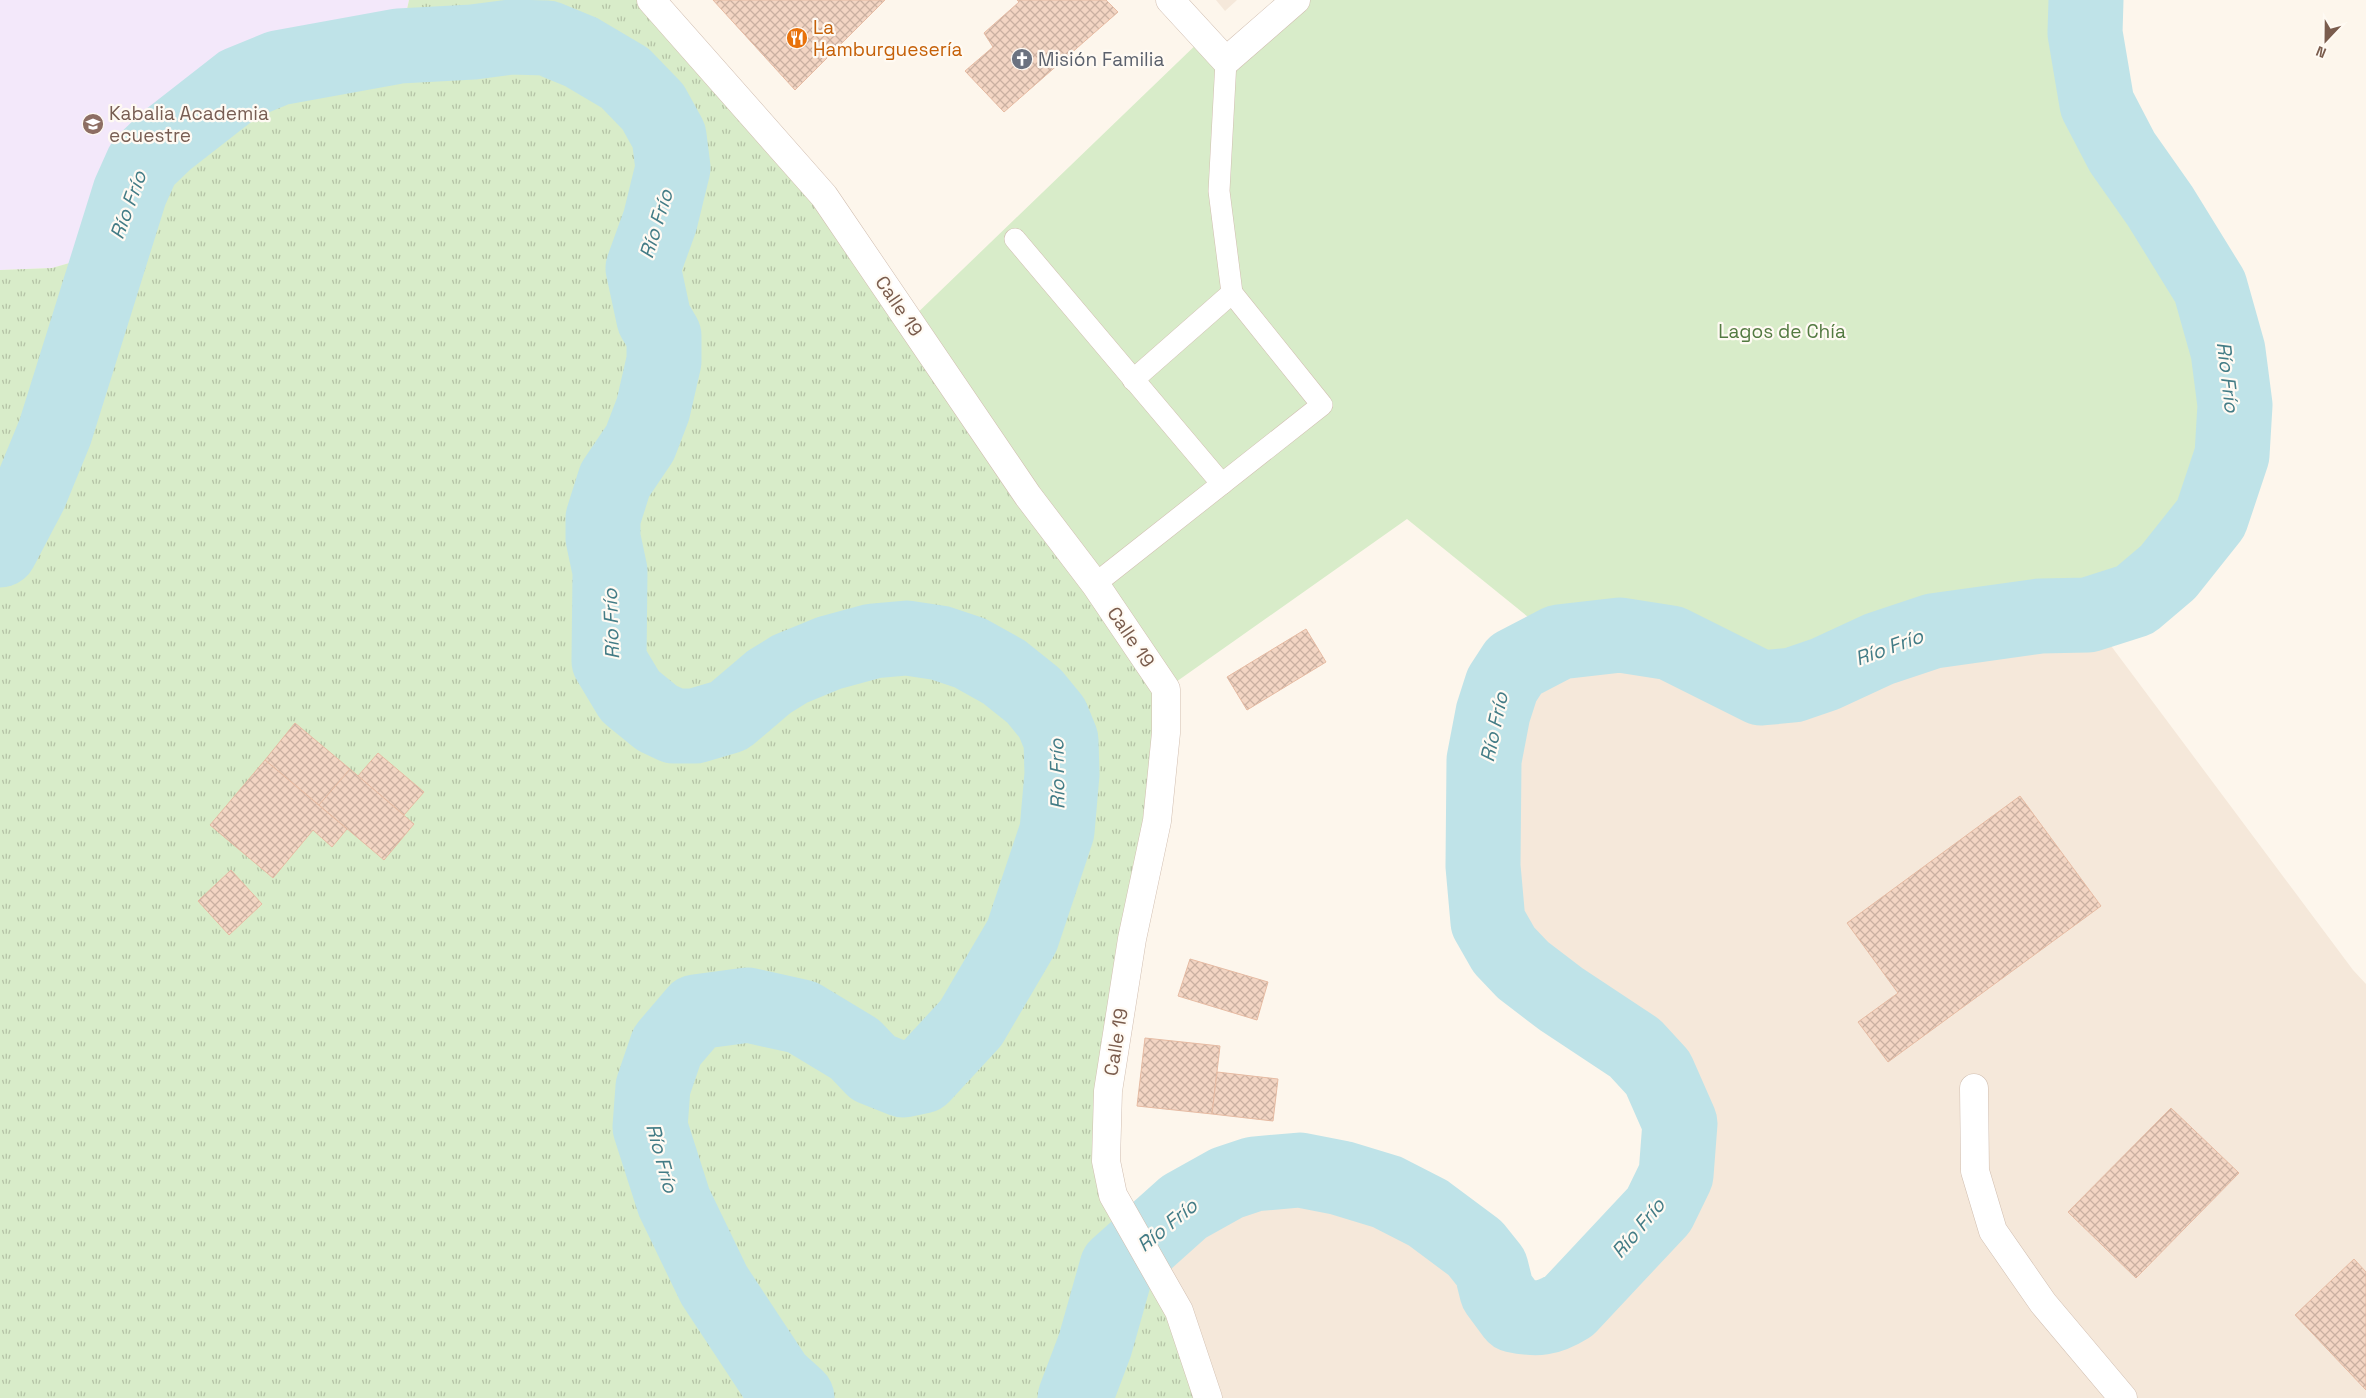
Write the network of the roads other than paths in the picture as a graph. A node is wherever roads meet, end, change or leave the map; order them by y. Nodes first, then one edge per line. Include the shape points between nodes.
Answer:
1 (651, 0) edge
2 (1170, 0) edge
3 (1296, 0) edge
4 (1226, 62) junction
5 (1014, 238) dead end
6 (1232, 292) junction
7 (1133, 380) junction
8 (1222, 484) junction
9 (1095, 584) junction
10 (1974, 1088) dead end
11 (1208, 1398) edge
12 (2123, 1398) edge

1 - 9 street, Calle 19 via 824,196 1028,496
2 - 4 street
3 - 4 street
4 - 6 lane via 1219,191
5 - 7 lane
6 - 7 lane
6 - 8 lane via 1322,405
7 - 8 lane
8 - 9 lane
9 - 11 street, Calle 19 via 1166,689 1166,732 1157,821 1132,939 1108,1092 1106,1161 1113,1195 1179,1311
10 - 12 street via 1975,1171 1993,1231 2042,1304

